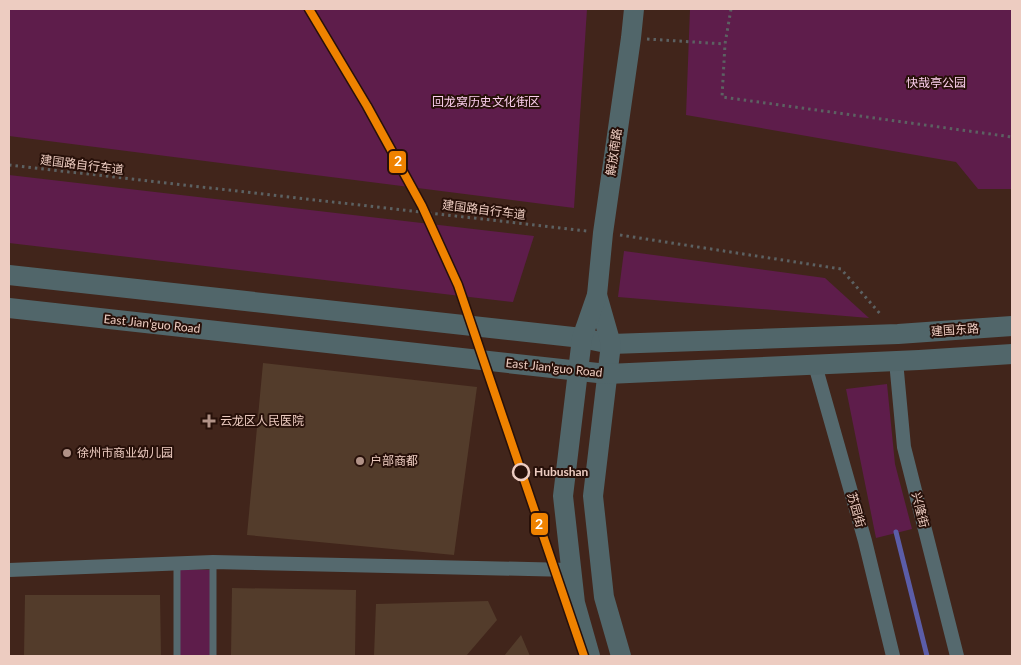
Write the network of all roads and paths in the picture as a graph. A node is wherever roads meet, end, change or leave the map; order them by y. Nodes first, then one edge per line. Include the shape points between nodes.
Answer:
1 (634, 9) edge
2 (730, 9) edge
3 (631, 38) junction
4 (725, 44) junction
5 (1012, 137) edge
6 (9, 165) edge
7 (602, 233) junction
8 (9, 275) edge
9 (597, 295) junction
10 (9, 308) edge
11 (1012, 326) edge
12 (898, 334) junction
13 (582, 338) junction
14 (611, 344) junction
15 (1012, 354) edge
16 (896, 361) junction
17 (815, 365) junction
18 (577, 371) junction
19 (607, 374) junction
20 (213, 562) junction
21 (177, 563) junction
22 (9, 570) edge
23 (570, 570) junction
24 (177, 656) edge
25 (213, 656) edge
26 (590, 656) edge
27 (621, 656) edge
28 (893, 656) edge
29 (957, 656) edge

1 - 3 main road, 解放南路
2 - 4 path
3 - 4 path
3 - 7 main road, 解放南路
4 - 5 path via 722,96
6 - 7 path, 建国路自行车道
7 - 9 main road, 解放南路
7 - 12 path, 建国路自行车道 via 841,269
8 - 13 main road
9 - 13 main road
9 - 14 main road
10 - 18 main road, East Jian'guo Road
11 - 12 main road, 建国东路
12 - 14 main road
13 - 14 main road
13 - 18 main road
14 - 19 main road
15 - 16 main road, East Jian'guo Road
16 - 17 main road, East Jian'guo Road
16 - 29 street, 兴隆街 via 904,447
17 - 19 main road, East Jian'guo Road
17 - 28 street, 苏园街 via 865,541
18 - 19 main road, East Jian'guo Road
18 - 23 main road via 563,496
19 - 27 main road via 593,496 604,597
20 - 21 street
20 - 23 street
20 - 25 lane
21 - 22 street
21 - 24 lane
23 - 26 main road via 575,603

